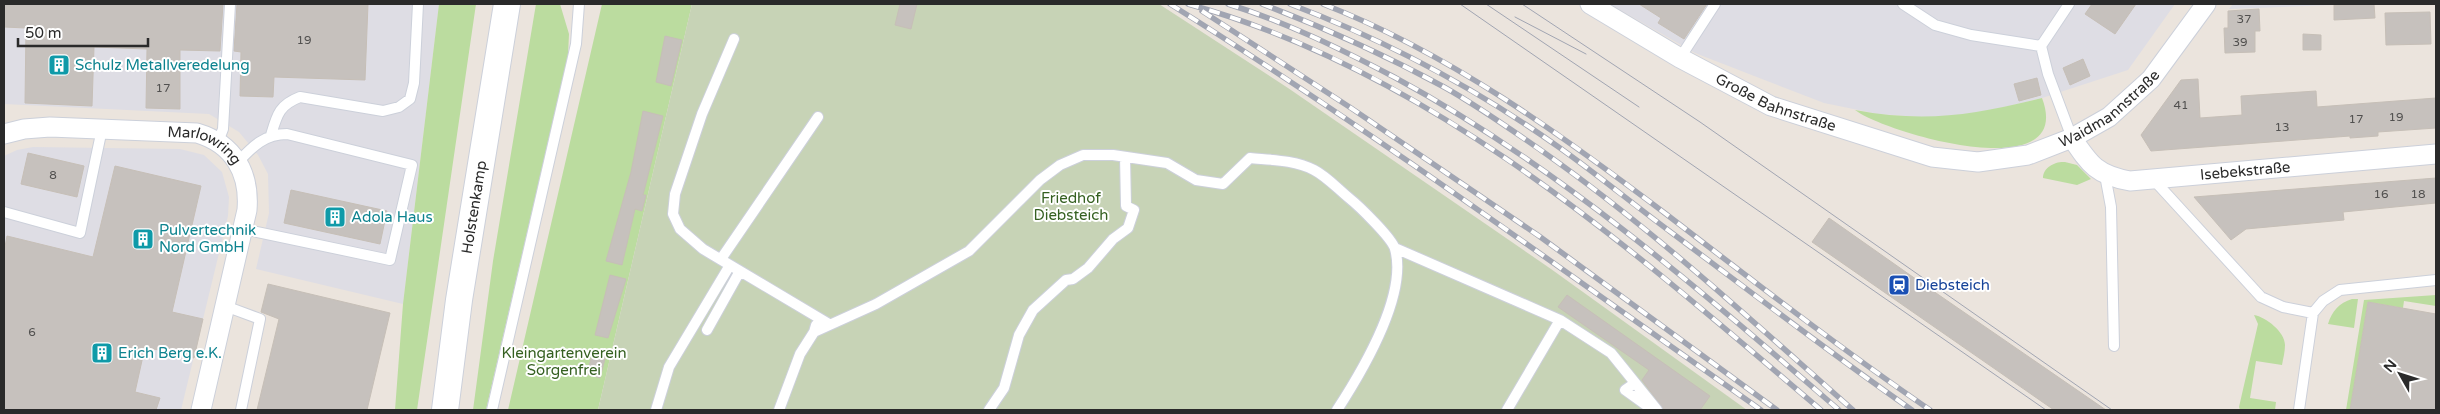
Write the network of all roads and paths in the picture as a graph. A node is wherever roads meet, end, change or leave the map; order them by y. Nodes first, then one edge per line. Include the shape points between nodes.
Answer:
1 (230, 4) edge
2 (418, 4) edge
3 (507, 4) edge
4 (579, 4) edge
5 (1590, 4) edge
6 (1716, 4) edge
7 (1903, 4) edge
8 (2069, 4) edge
9 (2206, 4) edge
10 (734, 38) dead end
11 (2041, 46) junction
12 (1680, 58) junction
13 (818, 116) dead end
14 (102, 129) junction
15 (4, 134) edge
16 (271, 135) junction
17 (2072, 138) junction
18 (218, 142) junction
19 (2436, 154) edge
20 (1124, 157) junction
21 (238, 162) junction
22 (1978, 162) joint
23 (2105, 175) junction
24 (2153, 178) junction
25 (4, 212) edge
26 (243, 229) junction
27 (1395, 248) junction
28 (725, 262) junction
29 (740, 271) junction
30 (2436, 280) edge
31 (225, 306) junction
32 (2313, 313) junction
33 (818, 317) junction
34 (1560, 320) junction
35 (829, 324) junction
36 (707, 330) dead end
37 (814, 332) junction
38 (2114, 346) dead end
39 (201, 410) edge
40 (241, 410) edge
41 (445, 410) edge
42 (492, 410) edge
43 (656, 410) edge
44 (779, 410) edge
45 (989, 410) edge
46 (1337, 410) edge
47 (1507, 410) edge
48 (1656, 410) edge
49 (2299, 410) edge

1 - 18 lane via 223,129
2 - 16 lane via 414,83 410,99 399,107 383,111 300,97 288,101 278,113
3 - 41 main road, Holstenkamp via 460,290
4 - 42 lane via 576,44
5 - 12 street, Große Bahnstraße
6 - 12 lane
7 - 11 lane via 1935,25 1970,35
8 - 11 lane
9 - 17 street, Waidmannstraße via 2162,65 2137,93 2110,116
10 - 28 lane via 702,114 675,194 673,214 680,229 703,249
11 - 17 lane
12 - 22 street, Große Bahnstraße via 1771,106 1932,157
13 - 28 lane
14 - 15 street, Marlowring via 37,127
14 - 18 street, Marlowring via 197,133
14 - 25 lane via 80,233
16 - 21 lane
16 - 26 lane via 287,134 412,165 390,260
17 - 22 street, Waidmannstraße via 2028,155
17 - 23 street, Isebekstraße via 2090,164
18 - 21 street, Marlowring
19 - 24 street, Isebekstraße
20 - 27 lane via 1167,163 1194,184 1223,184 1250,158 1282,161 1314,170 1362,209
20 - 35 lane via 1083,156 1060,165 1028,191 969,251 869,308
20 - 45 lane via 1126,206 1134,210 1128,228 1113,239 1088,268 1077,277 1066,280 1033,310 1019,335 1004,388
21 - 26 street, Marlowring via 245,175 248,192
23 - 24 street, Isebekstraße via 2130,181
23 - 38 lane via 2111,208
24 - 32 lane via 2261,297 2283,307
26 - 31 street, Marlowring
27 - 34 lane
27 - 46 lane via 1395,285 1382,332
28 - 29 lane
28 - 43 lane via 669,367
29 - 33 lane
29 - 36 lane
30 - 32 lane via 2340,290 2323,301
31 - 39 street, Marlowring
31 - 40 lane via 260,319
32 - 49 lane
33 - 35 lane
33 - 37 lane
34 - 47 lane
34 - 48 lane via 1611,353 1636,384 1625,390
35 - 37 lane
37 - 44 lane via 800,354

